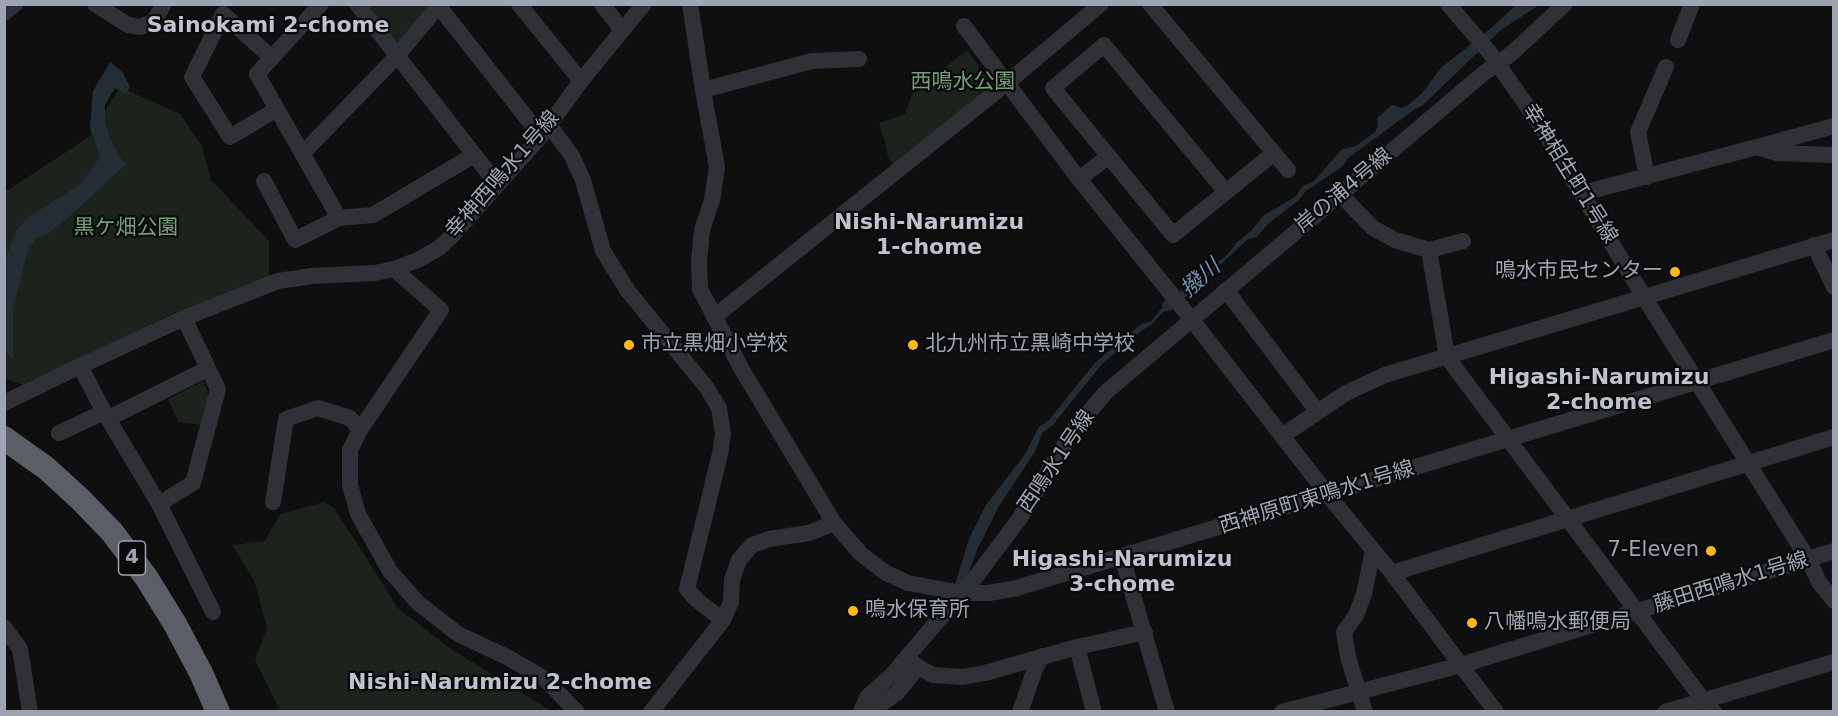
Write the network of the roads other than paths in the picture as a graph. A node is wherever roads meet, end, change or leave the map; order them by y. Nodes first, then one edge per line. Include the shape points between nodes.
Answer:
1 (15, 4) edge
2 (95, 4) edge
3 (164, 4) edge
4 (321, 4) edge
5 (357, 4) edge
6 (519, 4) edge
7 (602, 4) edge
8 (644, 4) edge
9 (690, 4) edge
10 (1101, 4) edge
11 (1150, 4) edge
12 (1449, 4) edge
13 (1566, 4) edge
14 (1692, 4) edge
15 (439, 5) edge
16 (4, 13) edge
17 (964, 26) dead end
18 (622, 30) junction
19 (1678, 40) dead end
20 (397, 56) junction
21 (272, 58) junction
22 (859, 59) dead end
23 (1498, 63) junction
24 (1666, 67) dead end
25 (581, 81) junction
26 (1007, 83) junction
27 (703, 90) junction
28 (277, 109) junction
29 (1833, 126) edge
30 (545, 130) junction
31 (1757, 147) junction
32 (303, 153) junction
33 (1274, 153) junction
34 (1833, 154) edge
35 (474, 155) junction
36 (1109, 156) junction
37 (1288, 170) dead end
38 (1647, 177) junction
39 (1079, 179) junction
40 (264, 181) dead end
41 (497, 184) junction
42 (1226, 192) junction
43 (1583, 193) junction
44 (1340, 194) junction
45 (339, 218) junction
46 (1833, 240) edge
47 (1463, 241) dead end
48 (1814, 246) junction
49 (1429, 250) junction
50 (394, 269) junction
51 (1833, 287) edge
52 (1226, 290) junction
53 (1644, 297) junction
54 (714, 317) junction
55 (1189, 317) junction
56 (184, 318) junction
57 (1833, 340) edge
58 (1447, 357) junction
59 (80, 366) junction
60 (207, 369) junction
61 (1698, 382) junction
62 (4, 403) edge
63 (1317, 411) junction
64 (106, 415) junction
65 (360, 430) junction
66 (59, 433) dead end
67 (1282, 436) junction
68 (1833, 436) edge
69 (4, 438) edge
70 (1508, 440) junction
71 (4, 456) edge
72 (1747, 463) junction
73 (1328, 495) junction
74 (273, 502) dead end
75 (159, 504) junction
76 (1568, 518) junction
77 (834, 523) junction
78 (1373, 550) junction
79 (1833, 551) edge
80 (1122, 557) junction
81 (1808, 559) junction
82 (1392, 573) junction
83 (962, 593) junction
84 (1833, 601) edge
85 (1638, 611) junction
86 (213, 612) dead end
87 (723, 620) junction
88 (4, 627) edge
89 (1145, 632) junction
90 (1077, 647) junction
91 (1042, 656) junction
92 (1833, 662) edge
93 (912, 663) junction
94 (1461, 664) junction
95 (1357, 692) junction
96 (1708, 706) edge
97 (30, 711) edge
98 (200, 711) edge
99 (218, 711) edge
100 (577, 711) edge
101 (651, 711) edge
102 (861, 711) edge
103 (877, 711) edge
104 (1020, 711) edge
105 (1094, 711) edge
106 (1167, 711) edge
107 (1282, 711) edge
108 (1365, 711) edge
109 (1496, 711) edge
110 (1665, 711) edge

1 - 16 street
2 - 3 street via 128,25 141,27 154,21
4 - 21 street
5 - 20 street
6 - 25 street
7 - 18 street
8 - 18 street, 幸神西鳴水1号線
9 - 27 street, 西神原町東鳴水1号線
10 - 26 street
11 - 33 street
12 - 23 street, 幸神相生町1号線
13 - 23 street, 岸の浦4号線
14 - 19 street
15 - 20 street
15 - 30 street
17 - 26 street
18 - 25 street, 幸神西鳴水1号線
20 - 32 street
20 - 35 street
21 - 28 street via 256,74
21 - 28 street via 224,14 192,77 230,137
22 - 27 street via 812,61
23 - 43 street, 幸神相生町1号線
23 - 44 street, 岸の浦4号線
24 - 38 street via 1638,132
25 - 30 street, 幸神西鳴水1号線
26 - 39 street
26 - 54 street
27 - 54 street, 西神原町東鳴水1号線 via 717,167 702,230 700,289
28 - 32 street
29 - 31 street
30 - 41 street, 幸神西鳴水1号線
30 - 87 street via 572,156 583,180 603,251 719,408 723,434 720,454 687,589
31 - 34 street via 1777,153
31 - 38 street
32 - 45 street
33 - 37 street
33 - 42 street
35 - 41 street
35 - 45 street via 373,215
36 - 39 street
36 - 42 street via 1173,235
36 - 42 street via 1053,88 1104,45
38 - 43 street
39 - 55 street
40 - 45 street via 295,240
41 - 50 street, 幸神西鳴水1号線 via 439,248
43 - 53 street, 幸神相生町1号線
44 - 49 street via 1373,228 1395,240
44 - 52 street, 岸の浦4号線
46 - 48 street
47 - 49 street
48 - 51 street
48 - 53 street
49 - 58 street
50 - 56 street, 幸神西鳴水1号線 via 278,281
50 - 65 street via 441,310
52 - 55 street, 岸の浦4号線
52 - 63 street
53 - 58 street
53 - 61 street, 幸神相生町1号線
54 - 77 street, 西神原町東鳴水1号線
55 - 67 street
55 - 83 street, 西鳴水1号線 via 1105,393 1073,431 1020,518
56 - 59 street, 幸神西鳴水1号線
56 - 60 street
57 - 61 street, 西神原町東鳴水1号線
58 - 63 street via 1385,375
58 - 70 street
59 - 62 street, 幸神西鳴水1号線
59 - 64 street
60 - 64 street
60 - 75 street via 218,389 193,483
61 - 70 street, 西神原町東鳴水1号線
61 - 72 street, 幸神相生町1号線
63 - 67 street
64 - 66 street
64 - 75 street
65 - 74 street via 350,418 318,408 286,419
65 - 100 street via 350,450 350,485 358,514 390,571 418,603 458,634 545,679
67 - 73 street
68 - 72 street
69 - 99 highway, 4 via 46,468 112,532 175,624
70 - 73 street, 西神原町東鳴水1号線
70 - 76 street
71 - 98 highway, 4 via 71,510 133,585
72 - 76 street
72 - 81 street, 幸神相生町1号線
73 - 78 street
73 - 80 street, 西神原町東鳴水1号線
75 - 86 street
76 - 82 street
76 - 85 street
77 - 83 street, 西神原町東鳴水1号線 via 861,554 886,573 908,583
77 - 87 street via 809,533 752,545 739,560 732,580 731,602
78 - 82 street
78 - 95 street via 1364,594 1344,632
79 - 81 street, 藤田西鳴水1号線
80 - 83 street, 西神原町東鳴水1号線 via 1017,588
80 - 89 street
81 - 84 street, 幸神相生町1号線
81 - 85 street, 藤田西鳴水1号線
82 - 94 street
83 - 93 street, 西鳴水1号線
85 - 94 street, 藤田西鳴水1号線
85 - 96 street
87 - 101 street
88 - 97 street via 20,649
89 - 90 street
89 - 106 street
90 - 91 street
90 - 105 street
91 - 93 street via 963,677 933,675
91 - 104 street
92 - 96 street
93 - 102 street via 867,697
93 - 103 street via 897,693
94 - 95 street, 藤田西鳴水1号線
94 - 109 street
95 - 107 street, 藤田西鳴水1号線
95 - 108 street
96 - 110 street

